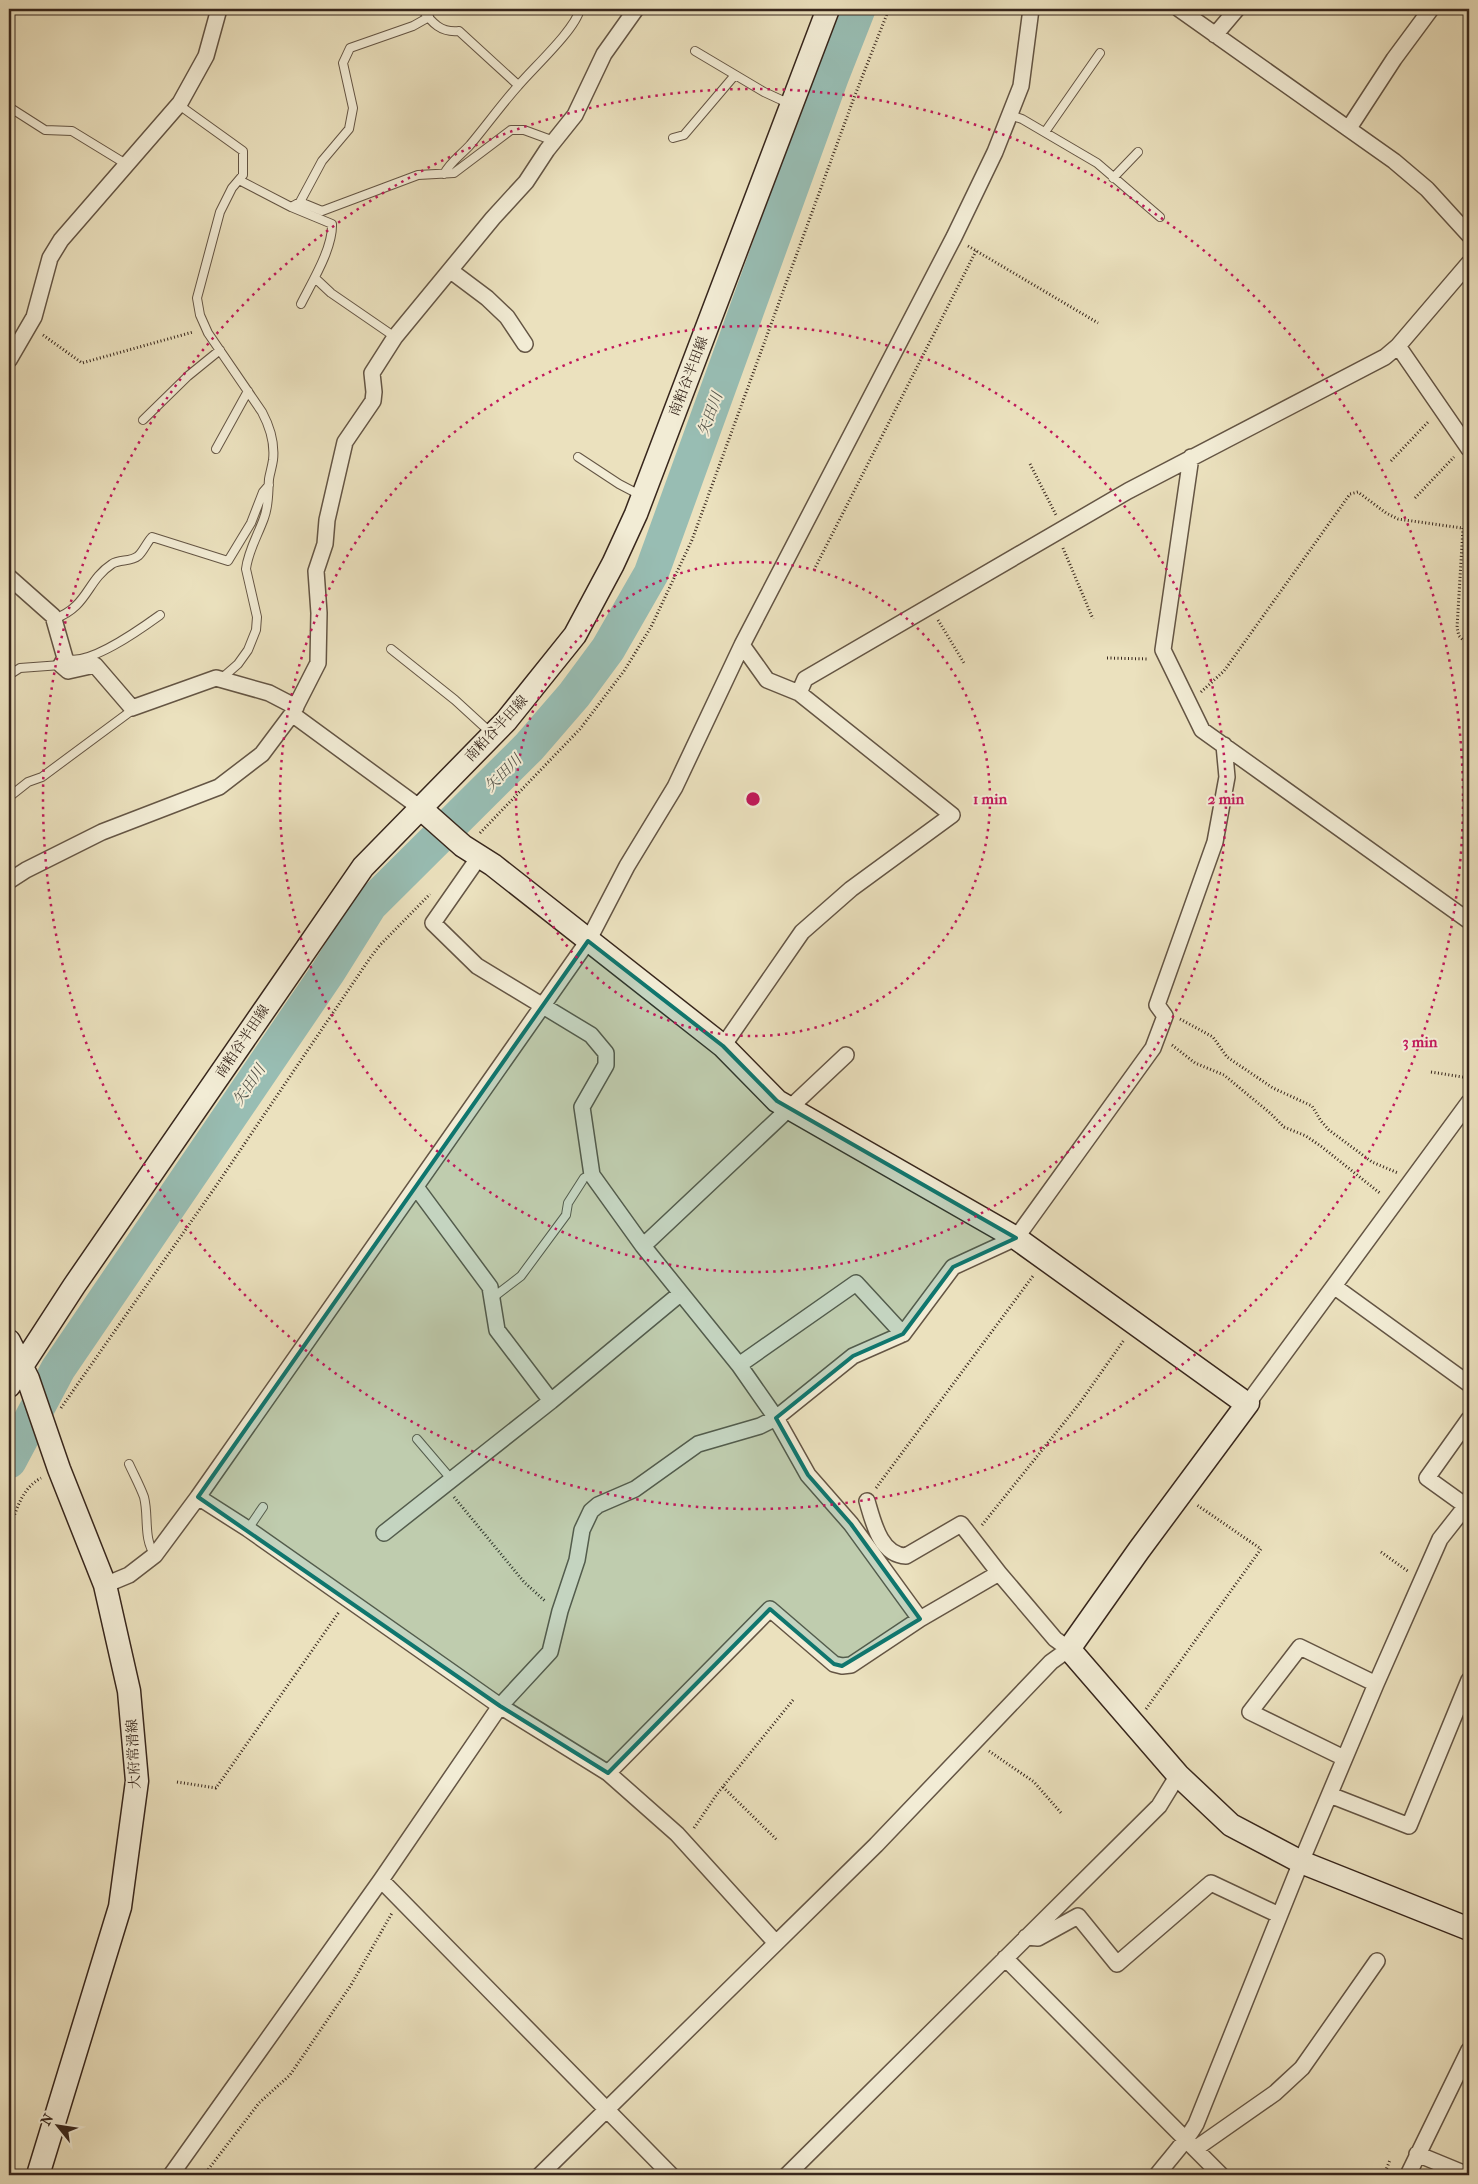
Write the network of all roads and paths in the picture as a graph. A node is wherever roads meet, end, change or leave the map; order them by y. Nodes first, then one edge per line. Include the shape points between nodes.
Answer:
1 (219, 9) edge
2 (422, 9) edge
3 (580, 9) edge
4 (636, 9) edge
5 (828, 9) edge
6 (1031, 9) edge
7 (1179, 9) edge
8 (1237, 9) edge
9 (1431, 9) edge
10 (429, 16) junction
11 (1215, 36) junction
12 (695, 51) dead end
13 (1100, 53) dead end
14 (735, 75) junction
15 (518, 86) junction
16 (792, 104) junction
17 (178, 105) junction
18 (9, 107) edge
19 (1010, 115) junction
20 (1349, 128) junction
21 (1045, 132) junction
22 (673, 138) dead end
23 (554, 141) junction
24 (1138, 152) dead end
25 (126, 164) junction
26 (444, 174) junction
27 (1113, 178) junction
28 (238, 180) junction
29 (300, 202) junction
30 (291, 207) junction
31 (1160, 217) dead end
32 (1469, 235) edge
33 (954, 237) junction
34 (976, 250) junction
35 (1469, 263) edge
36 (451, 271) junction
37 (315, 278) junction
38 (301, 304) dead end
39 (1098, 323) dead end
40 (30, 325) junction
41 (206, 327) junction
42 (395, 337) junction
43 (525, 344) dead end
44 (1398, 346) junction
45 (220, 350) junction
46 (9, 358) edge
47 (248, 391) junction
48 (1441, 409) junction
49 (142, 420) dead end
50 (1468, 446) edge
51 (216, 449) dead end
52 (578, 457) dead end
53 (1191, 457) junction
54 (1391, 461) dead end
55 (1030, 464) dead end
56 (269, 485) junction
57 (642, 496) junction
58 (1415, 498) dead end
59 (1463, 528) junction
60 (1469, 529) edge
61 (1060, 531) junction
62 (814, 570) dead end
63 (9, 577) edge
64 (930, 606) junction
65 (160, 615) dead end
66 (54, 619) junction
67 (1093, 619) dead end
68 (1467, 644) dead end
69 (742, 645) junction
70 (391, 649) dead end
71 (1107, 658) dead end
72 (1168, 659) junction
73 (63, 661) junction
74 (964, 662) dead end
75 (9, 675) edge
76 (222, 678) junction
77 (799, 693) junction
78 (1188, 704) junction
79 (132, 708) junction
80 (294, 710) junction
81 (492, 734) junction
82 (1224, 745) junction
83 (9, 797) edge
84 (422, 810) junction
85 (471, 852) junction
86 (9, 881) edge
87 (1469, 921) edge
88 (588, 941) junction
89 (544, 1006) junction
90 (1165, 1016) junction
91 (1159, 1036) junction
92 (723, 1046) junction
93 (846, 1055) dead end
94 (1431, 1072) dead end
95 (1469, 1078) edge
96 (1469, 1102) edge
97 (792, 1108) junction
98 (592, 1175) junction
99 (1412, 1181) junction
100 (416, 1187) junction
101 (1395, 1205) junction
102 (1016, 1238) junction
103 (643, 1246) junction
104 (1046, 1259) junction
105 (1335, 1286) junction
106 (681, 1293) junction
107 (492, 1298) junction
108 (1135, 1323) junction
109 (903, 1334) junction
110 (9, 1341) edge
111 (739, 1365) junction
112 (19, 1377) edge
113 (1469, 1384) edge
114 (550, 1401) junction
115 (1248, 1403) junction
116 (776, 1418) junction
117 (1469, 1419) edge
118 (417, 1439) dead end
119 (129, 1464) dead end
120 (59, 1469) junction
121 (448, 1483) junction
122 (1180, 1494) junction
123 (198, 1497) junction
124 (867, 1501) joint
125 (1468, 1505) edge
126 (263, 1507) dead end
127 (248, 1529) junction
128 (9, 1531) edge
129 (384, 1533) dead end
130 (972, 1538) junction
131 (1381, 1552) dead end
132 (155, 1555) junction
133 (1000, 1573) junction
134 (1421, 1580) junction
135 (105, 1585) junction
136 (348, 1599) junction
137 (560, 1612) junction
138 (920, 1619) junction
139 (1069, 1648) junction
140 (1469, 1680) edge
141 (1376, 1684) junction
142 (793, 1700) dead end
143 (500, 1706) junction
144 (1134, 1722) junction
145 (974, 1740) junction
146 (1344, 1758) junction
147 (608, 1773) junction
148 (1178, 1775) junction
149 (176, 1782) dead end
150 (723, 1787) junction
151 (1330, 1795) junction
152 (1062, 1814) dead end
153 (683, 1840) junction
154 (778, 1841) dead end
155 (1300, 1862) junction
156 (381, 1880) junction
157 (400, 1900) junction
158 (1279, 1915) junction
159 (1469, 1929) edge
160 (1026, 1937) junction
161 (776, 1943) junction
162 (1006, 1958) junction
163 (1377, 1961) dead end
164 (1469, 2050) edge
165 (606, 2110) junction
166 (1191, 2145) junction
167 (1417, 2154) junction
168 (1390, 2160) dead end
169 (38, 2175) edge
170 (171, 2175) edge
171 (204, 2175) edge
172 (540, 2175) edge
173 (672, 2175) edge
174 (787, 2175) edge
175 (1157, 2175) edge
176 (1221, 2175) edge
177 (1384, 2175) edge
178 (1408, 2175) edge
179 (1468, 2175) edge

1 - 17 street via 206,56
2 - 10 lane
3 - 15 lane via 568,29
4 - 23 street via 604,54 575,115
5 - 16 main road, 南粕谷半田線
6 - 19 street via 1021,86
7 - 11 street
8 - 11 street
9 - 20 street
10 - 15 lane via 447,32 458,31
10 - 29 lane via 413,26 350,48 343,63 353,108 350,129 322,161
11 - 20 street
12 - 14 lane
13 - 21 lane
14 - 16 lane
14 - 22 lane via 684,135
15 - 26 lane
16 - 57 main road, 南粕谷半田線
17 - 25 street
17 - 28 lane via 244,151 243,175
18 - 25 lane via 45,130 72,130
19 - 21 lane
19 - 33 street
20 - 32 street via 1427,189
21 - 27 lane via 1097,163
23 - 26 lane via 524,130 511,130 454,173
23 - 36 street via 526,182
24 - 27 lane
25 - 40 street via 61,240 50,258
26 - 29 lane via 418,175 398,181 322,211
27 - 31 lane
28 - 30 lane
28 - 41 lane via 220,212 197,298
29 - 30 lane
30 - 37 lane via 332,224 332,234
33 - 34 path
33 - 69 street
34 - 39 path
34 - 62 path
35 - 44 street
36 - 42 street
36 - 43 street via 507,317
37 - 38 lane
37 - 42 lane
40 - 41 path via 82,363
40 - 46 street
41 - 45 lane
42 - 80 street via 372,373 373,401 345,442 325,544 316,571 318,663
44 - 48 street
44 - 53 street via 1386,357
45 - 47 lane
45 - 49 lane
47 - 51 lane
47 - 56 lane via 268,423 273,442
48 - 50 street
48 - 54 path
50 - 58 path
52 - 57 lane
53 - 61 street
53 - 72 street via 1163,650
55 - 61 path
56 - 66 lane via 228,562 152,537 138,556 113,563 78,606
56 - 76 lane via 265,516 246,569 257,617 256,630 248,650
57 - 81 main road, 南粕谷半田線 via 614,564 575,635
59 - 60 path
59 - 68 path via 1457,628 1458,636
59 - 78 path via 1398,519 1358,492 1350,494 1224,671
61 - 64 street
61 - 67 path
63 - 66 street
64 - 74 path
64 - 77 street via 805,679
65 - 73 lane via 141,629 88,657
66 - 73 street
69 - 77 street via 767,680
69 - 88 street via 675,787 627,866
70 - 81 lane
71 - 72 path
72 - 78 street
73 - 75 lane via 20,668
73 - 79 street via 68,671 95,666
76 - 79 street via 192,685
76 - 80 street via 269,693
77 - 92 street via 952,815 851,889 802,932
78 - 82 street via 1202,730
79 - 83 lane via 42,777 28,782
80 - 84 street
80 - 86 street via 262,754 219,787 102,832
81 - 84 main road, 南粕谷半田線
82 - 87 street
82 - 90 street via 1227,777 1215,842 1157,1005
84 - 85 main road
84 - 112 main road, 南粕谷半田線 via 364,867 337,904
85 - 88 main road via 493,865
85 - 89 street via 433,924 477,966
88 - 89 street
88 - 92 main road
89 - 98 street via 591,1035 606,1052 606,1065 582,1107
89 - 100 street
90 - 91 street
90 - 99 path via 1178,1017 1213,1037 1227,1057 1273,1088 1312,1106 1329,1130 1372,1162
91 - 101 path via 1195,1063 1224,1075 1284,1127 1322,1147
91 - 102 street
92 - 97 main road via 777,1101
93 - 97 street
94 - 95 path
96 - 99 street
97 - 102 main road
97 - 103 street
98 - 103 street
98 - 107 lane via 584,1178 568,1203 566,1215 522,1276
99 - 101 street
100 - 107 street via 490,1287
100 - 123 street
101 - 105 street
102 - 104 main road
102 - 109 street via 953,1267
103 - 106 street
104 - 108 main road
104 - 124 path
105 - 113 street
105 - 115 street
106 - 111 street
106 - 114 street
107 - 114 street via 497,1330
108 - 115 main road
108 - 130 path via 1078,1404
109 - 111 street via 856,1283
109 - 116 street via 853,1356
110 - 112 main road, 大府常滑線
111 - 116 street
112 - 120 main road, 大府常滑線
114 - 121 street
115 - 122 main road
116 - 137 street via 760,1426 698,1444 635,1489 591,1511 582,1530 577,1560
116 - 138 street via 808,1475 851,1524
117 - 125 street via 1427,1478
118 - 121 lane
119 - 132 lane via 144,1496 148,1546
120 - 128 path via 32,1483 23,1494
120 - 135 main road, 大府常滑線
121 - 129 street
121 - 137 path via 524,1582
122 - 139 main road
122 - 144 path via 1260,1549
123 - 127 street
123 - 132 street
124 - 130 street via 877,1531 896,1556 906,1556 960,1524
125 - 134 street via 1440,1539
126 - 127 lane
127 - 136 street
130 - 133 street
131 - 134 path
132 - 135 street via 129,1575
133 - 138 street
133 - 139 street via 1055,1639
134 - 141 street
135 - 169 main road, 大府常滑線 via 129,1691 138,1780 120,1907
136 - 143 street
136 - 149 path via 216,1788
137 - 143 street via 550,1652
138 - 147 street via 851,1665 842,1666 834,1664 770,1608
139 - 144 main road
139 - 145 street via 1050,1662
140 - 151 street via 1409,1826
141 - 146 street
141 - 146 street via 1300,1647 1250,1712
142 - 150 path
143 - 147 street
143 - 156 street
144 - 148 main road
145 - 152 path via 1034,1782
145 - 161 street via 876,1845
146 - 151 street
147 - 153 street
148 - 155 main road via 1231,1825
148 - 160 street via 1159,1806
150 - 153 path
150 - 154 path
151 - 155 street
153 - 161 street
155 - 158 street
155 - 159 main road
156 - 157 street
156 - 170 street
157 - 165 street
157 - 171 path via 351,1985 290,2075 259,2103
158 - 160 street via 1211,1883 1117,1964 1078,1916 1038,1938
158 - 166 street via 1196,2124
160 - 162 street
161 - 165 street
162 - 166 street
162 - 174 street
163 - 166 street via 1302,2068 1275,2093
164 - 167 street
165 - 172 street
165 - 173 street
166 - 175 street via 1173,2153
166 - 176 street
167 - 178 street
167 - 179 street
168 - 177 path

